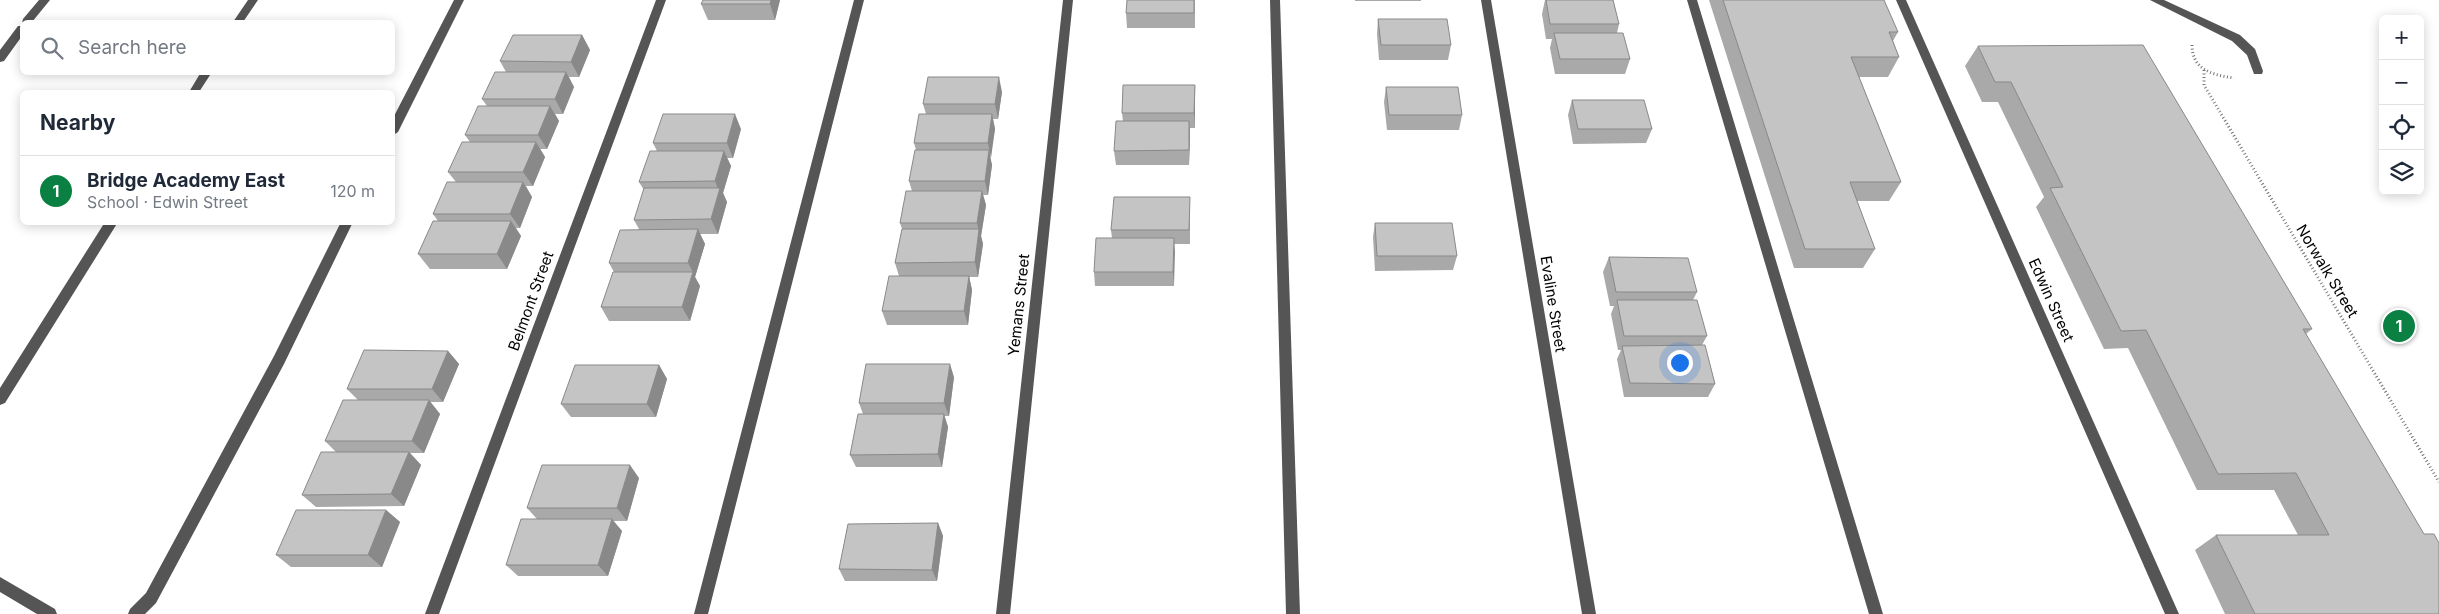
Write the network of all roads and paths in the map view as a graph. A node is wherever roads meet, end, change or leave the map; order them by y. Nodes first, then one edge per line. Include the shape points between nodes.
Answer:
1 (45, 0) edge
2 (253, 0) edge
3 (459, 0) edge
4 (661, 0) edge
5 (859, 0) edge
6 (1068, 0) edge
7 (1275, 0) edge
8 (1486, 0) edge
9 (1692, 0) edge
10 (1901, 0) edge
11 (2155, 0) edge
12 (30, 20) edge
13 (239, 20) edge
14 (2207, 24) junction
15 (20, 32) edge
16 (0, 58) edge
17 (2204, 70) junction
18 (2258, 71) joint
19 (205, 75) edge
20 (195, 90) edge
21 (395, 126) edge
22 (110, 225) edge
23 (346, 225) edge
24 (0, 399) edge
25 (2439, 482) edge
26 (0, 584) edge
27 (50, 614) edge
28 (135, 614) edge
29 (432, 614) edge
30 (700, 614) edge
31 (1003, 614) edge
32 (1294, 614) edge
33 (1589, 614) edge
34 (1876, 614) edge
35 (2172, 614) edge

1 - 12 street
2 - 13 street
3 - 21 street
4 - 29 street, Belmont Street
5 - 30 street
6 - 31 street, Yemans Street
7 - 32 street
8 - 33 street, Evaline Street
9 - 34 street
10 - 35 street, Edwin Street
11 - 14 street
14 - 17 path, Norwalk Street via 2192,48 2196,63
14 - 18 street via 2246,45
15 - 16 street
17 - 18 path via 2244,79 2251,79
17 - 25 path, Norwalk Street via 2204,85
19 - 20 street
22 - 24 street
23 - 28 street via 152,598
26 - 27 street

